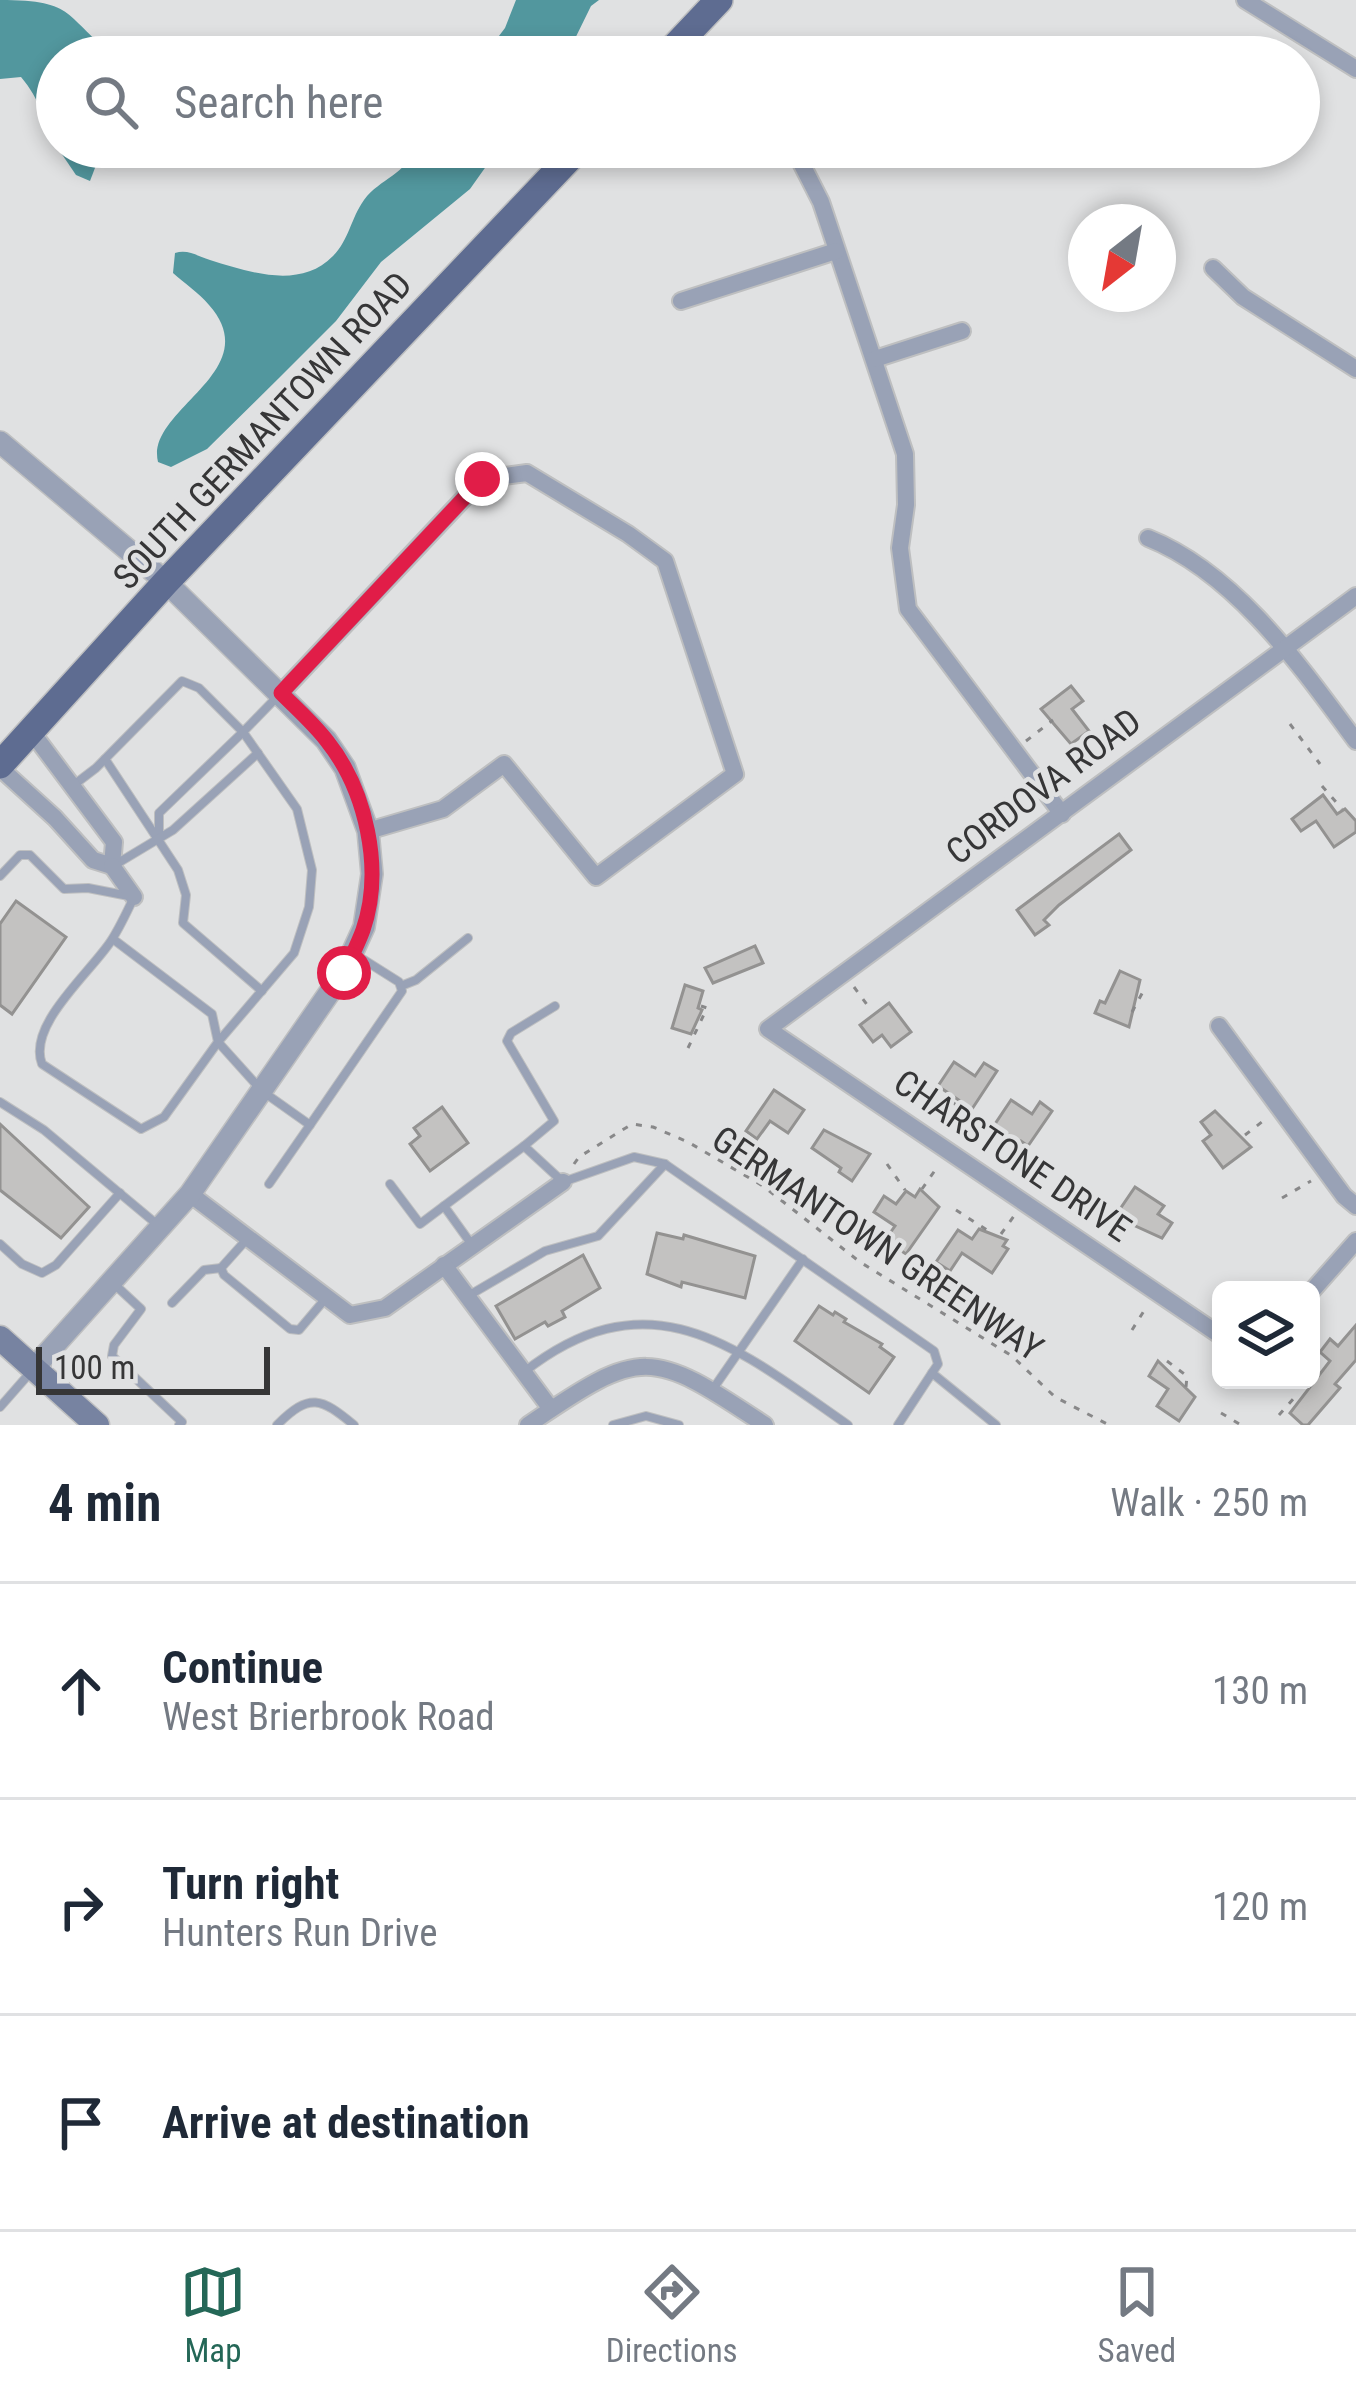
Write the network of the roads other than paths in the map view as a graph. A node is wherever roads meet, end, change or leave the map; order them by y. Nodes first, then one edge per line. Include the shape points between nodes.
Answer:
1 (719, 0) edge
2 (1245, 0) edge
3 (688, 33) junction
4 (685, 36) edge
5 (691, 36) edge
6 (1303, 36) edge
7 (1320, 47) edge
8 (1356, 69) edge
9 (560, 168) edge
10 (804, 168) edge
11 (836, 251) junction
12 (1214, 268) dead end
13 (681, 301) dead end
14 (962, 332) dead end
15 (875, 359) junction
16 (1356, 369) edge
17 (0, 442) edge
18 (1148, 538) dead end
19 (166, 582) junction
20 (1356, 596) edge
21 (1287, 647) junction
22 (281, 693) junction
23 (243, 732) junction
24 (1356, 741) edge
25 (10, 748) edge
26 (258, 753) junction
27 (105, 759) junction
28 (73, 785) junction
29 (1061, 814) junction
30 (368, 831) junction
31 (158, 836) junction
32 (112, 866) junction
33 (0, 876) edge
34 (134, 897) junction
35 (468, 938) dead end
36 (113, 939) junction
37 (353, 952) junction
38 (400, 986) junction
39 (262, 991) junction
40 (555, 1006) dead end
41 (1219, 1026) dead end
42 (768, 1029) joint
43 (218, 1042) junction
44 (262, 1090) junction
45 (0, 1102) edge
46 (310, 1125) junction
47 (524, 1146) junction
48 (665, 1164) junction
49 (562, 1182) junction
50 (269, 1184) dead end
51 (390, 1184) dead end
52 (120, 1193) junction
53 (190, 1194) junction
54 (444, 1206) junction
55 (1356, 1206) edge
56 (160, 1227) junction
57 (248, 1238) junction
58 (1356, 1241) edge
59 (0, 1244) edge
60 (473, 1246) junction
61 (803, 1259) junction
62 (444, 1265) junction
63 (221, 1268) junction
64 (112, 1282) junction
65 (1320, 1282) edge
66 (327, 1297) junction
67 (467, 1297) junction
68 (172, 1303) dead end
69 (1212, 1330) edge
70 (0, 1338) edge
71 (739, 1350) junction
72 (34, 1368) junction
73 (523, 1373) junction
74 (932, 1373) junction
75 (713, 1389) junction
76 (0, 1407) edge
77 (551, 1409) junction
78 (740, 1418) edge
79 (97, 1425) edge
80 (179, 1425) edge
81 (277, 1425) edge
82 (354, 1425) edge
83 (528, 1425) edge
84 (614, 1425) edge
85 (679, 1425) edge
86 (765, 1425) edge
87 (848, 1425) edge
88 (898, 1425) edge
89 (996, 1425) edge

1 - 3 main road
2 - 6 street
3 - 4 main road
3 - 5 street
7 - 8 street
9 - 19 main road, SOUTH GERMANTOWN ROAD
10 - 11 street
11 - 13 street
11 - 15 street
12 - 16 street via 1243,297
14 - 15 street
15 - 29 street via 905,454 900,548 908,609
17 - 19 street
18 - 21 street via 1202,567
19 - 22 street
19 - 25 main road, SOUTH GERMANTOWN ROAD
20 - 21 street, CORDOVA ROAD
21 - 24 street
21 - 29 street, CORDOVA ROAD
22 - 23 lane
22 - 30 street via 346,768
22 - 30 street via 482,479 527,473 665,561 735,774 596,877 504,764 442,809
23 - 26 lane
23 - 27 lane via 182,681
23 - 31 lane via 159,813
25 - 28 street
25 - 32 street via 55,818 93,860
26 - 31 lane
26 - 39 lane via 298,809 312,870 302,936
27 - 28 lane
27 - 31 lane
28 - 32 street via 114,842
29 - 42 street, CORDOVA ROAD
30 - 37 street via 372,874
31 - 32 lane
31 - 39 lane via 186,895 182,923
32 - 34 street
33 - 34 lane via 30,855 64,889
34 - 36 lane
35 - 38 lane
36 - 43 lane via 212,1014
36 - 43 lane via 45,1026 42,1064 141,1129 164,1118
37 - 38 lane
37 - 44 street
38 - 46 lane
39 - 43 lane
40 - 47 lane via 507,1041 554,1121
41 - 55 street
42 - 69 street, CHARSTONE DRIVE
43 - 44 lane
44 - 46 lane
44 - 53 street
45 - 52 lane
46 - 50 lane
47 - 49 lane
47 - 54 lane
48 - 49 lane via 634,1157
48 - 61 lane
48 - 67 lane via 598,1236 545,1251
49 - 60 street
51 - 54 lane via 420,1224
52 - 56 lane
52 - 59 lane via 43,1273
53 - 56 street
53 - 57 street
54 - 60 lane
56 - 64 street
57 - 63 lane
57 - 66 street
58 - 65 street
60 - 62 street
61 - 71 lane
61 - 74 lane via 934,1351
62 - 66 street via 385,1308 350,1315
62 - 67 street
63 - 66 lane via 290,1329 299,1330
63 - 68 lane via 204,1270
64 - 72 street
64 - 80 lane via 141,1310 112,1356
67 - 73 street
70 - 72 main road
71 - 73 lane via 645,1322 619,1323
71 - 75 lane
71 - 87 lane
72 - 76 lane
72 - 79 main road
73 - 77 street
74 - 88 lane
74 - 89 lane
75 - 77 street via 636,1366 604,1374
75 - 78 street
77 - 83 street
78 - 86 street
81 - 82 lane via 319,1401
84 - 85 lane via 646,1416

